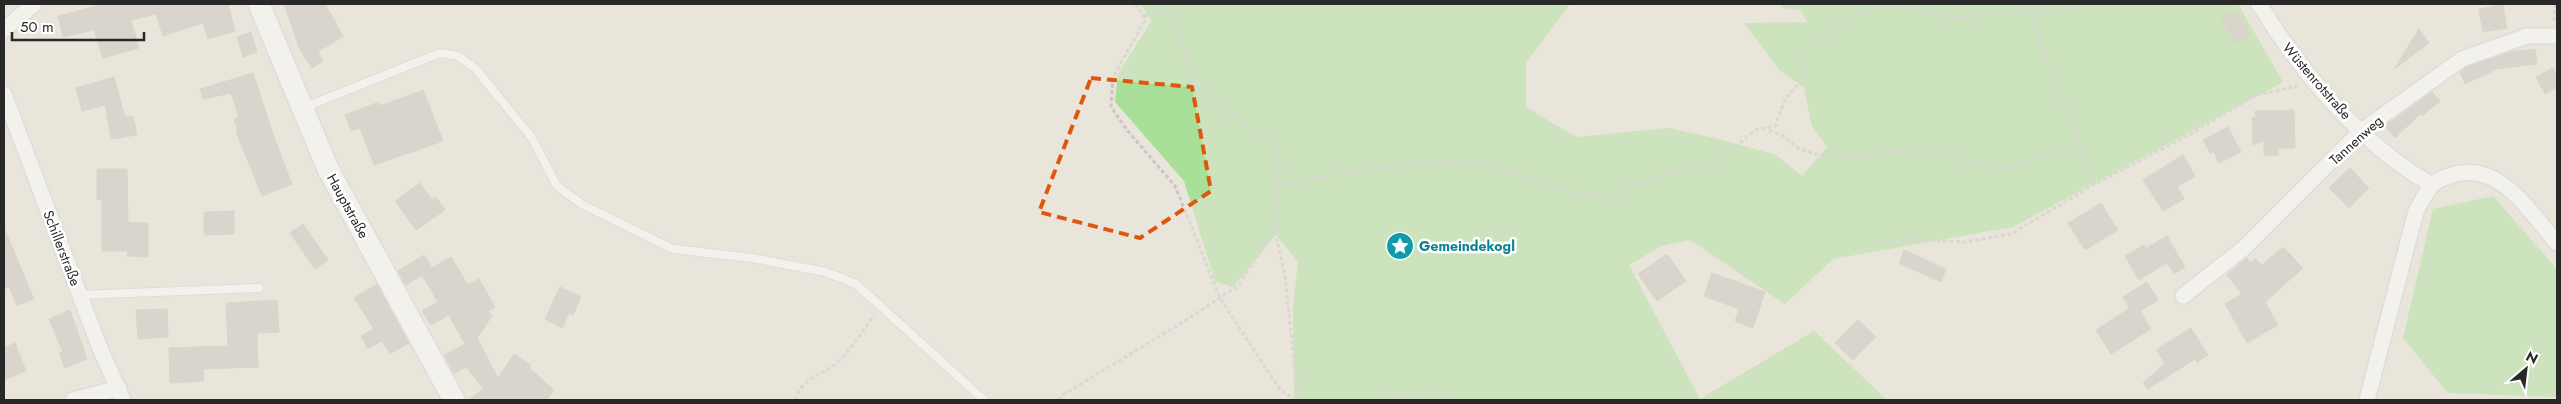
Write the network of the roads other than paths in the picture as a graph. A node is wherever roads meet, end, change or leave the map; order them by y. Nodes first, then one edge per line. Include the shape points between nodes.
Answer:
1 (34, 4) edge
2 (259, 4) edge
3 (2259, 4) edge
4 (4, 30) edge
5 (2556, 38) edge
6 (4, 94) edge
7 (302, 109) junction
8 (2361, 131) junction
9 (2432, 185) junction
10 (2557, 243) edge
11 (260, 288) dead end
12 (80, 295) junction
13 (2183, 296) dead end
14 (121, 394) edge
15 (73, 400) edge
16 (454, 400) edge
17 (984, 400) edge
18 (2367, 400) edge

1 - 4 street
2 - 7 street, Hauptstraße
3 - 8 street, Wüstenrotstraße via 2287,48
5 - 8 street, Tannenweg via 2527,36 2462,59
6 - 12 street, Schillerstraße
7 - 16 street, Hauptstraße via 328,169
7 - 17 lane via 440,54 458,56 475,68 532,138 558,186 583,205 673,249 817,270 856,284
8 - 9 street, Wüstenrotstraße
8 - 13 street, Tannenweg via 2244,248
9 - 10 street via 2459,173 2495,178 2510,190
9 - 18 street via 2416,211
11 - 12 lane
12 - 14 street, Schillerstraße
14 - 15 street

